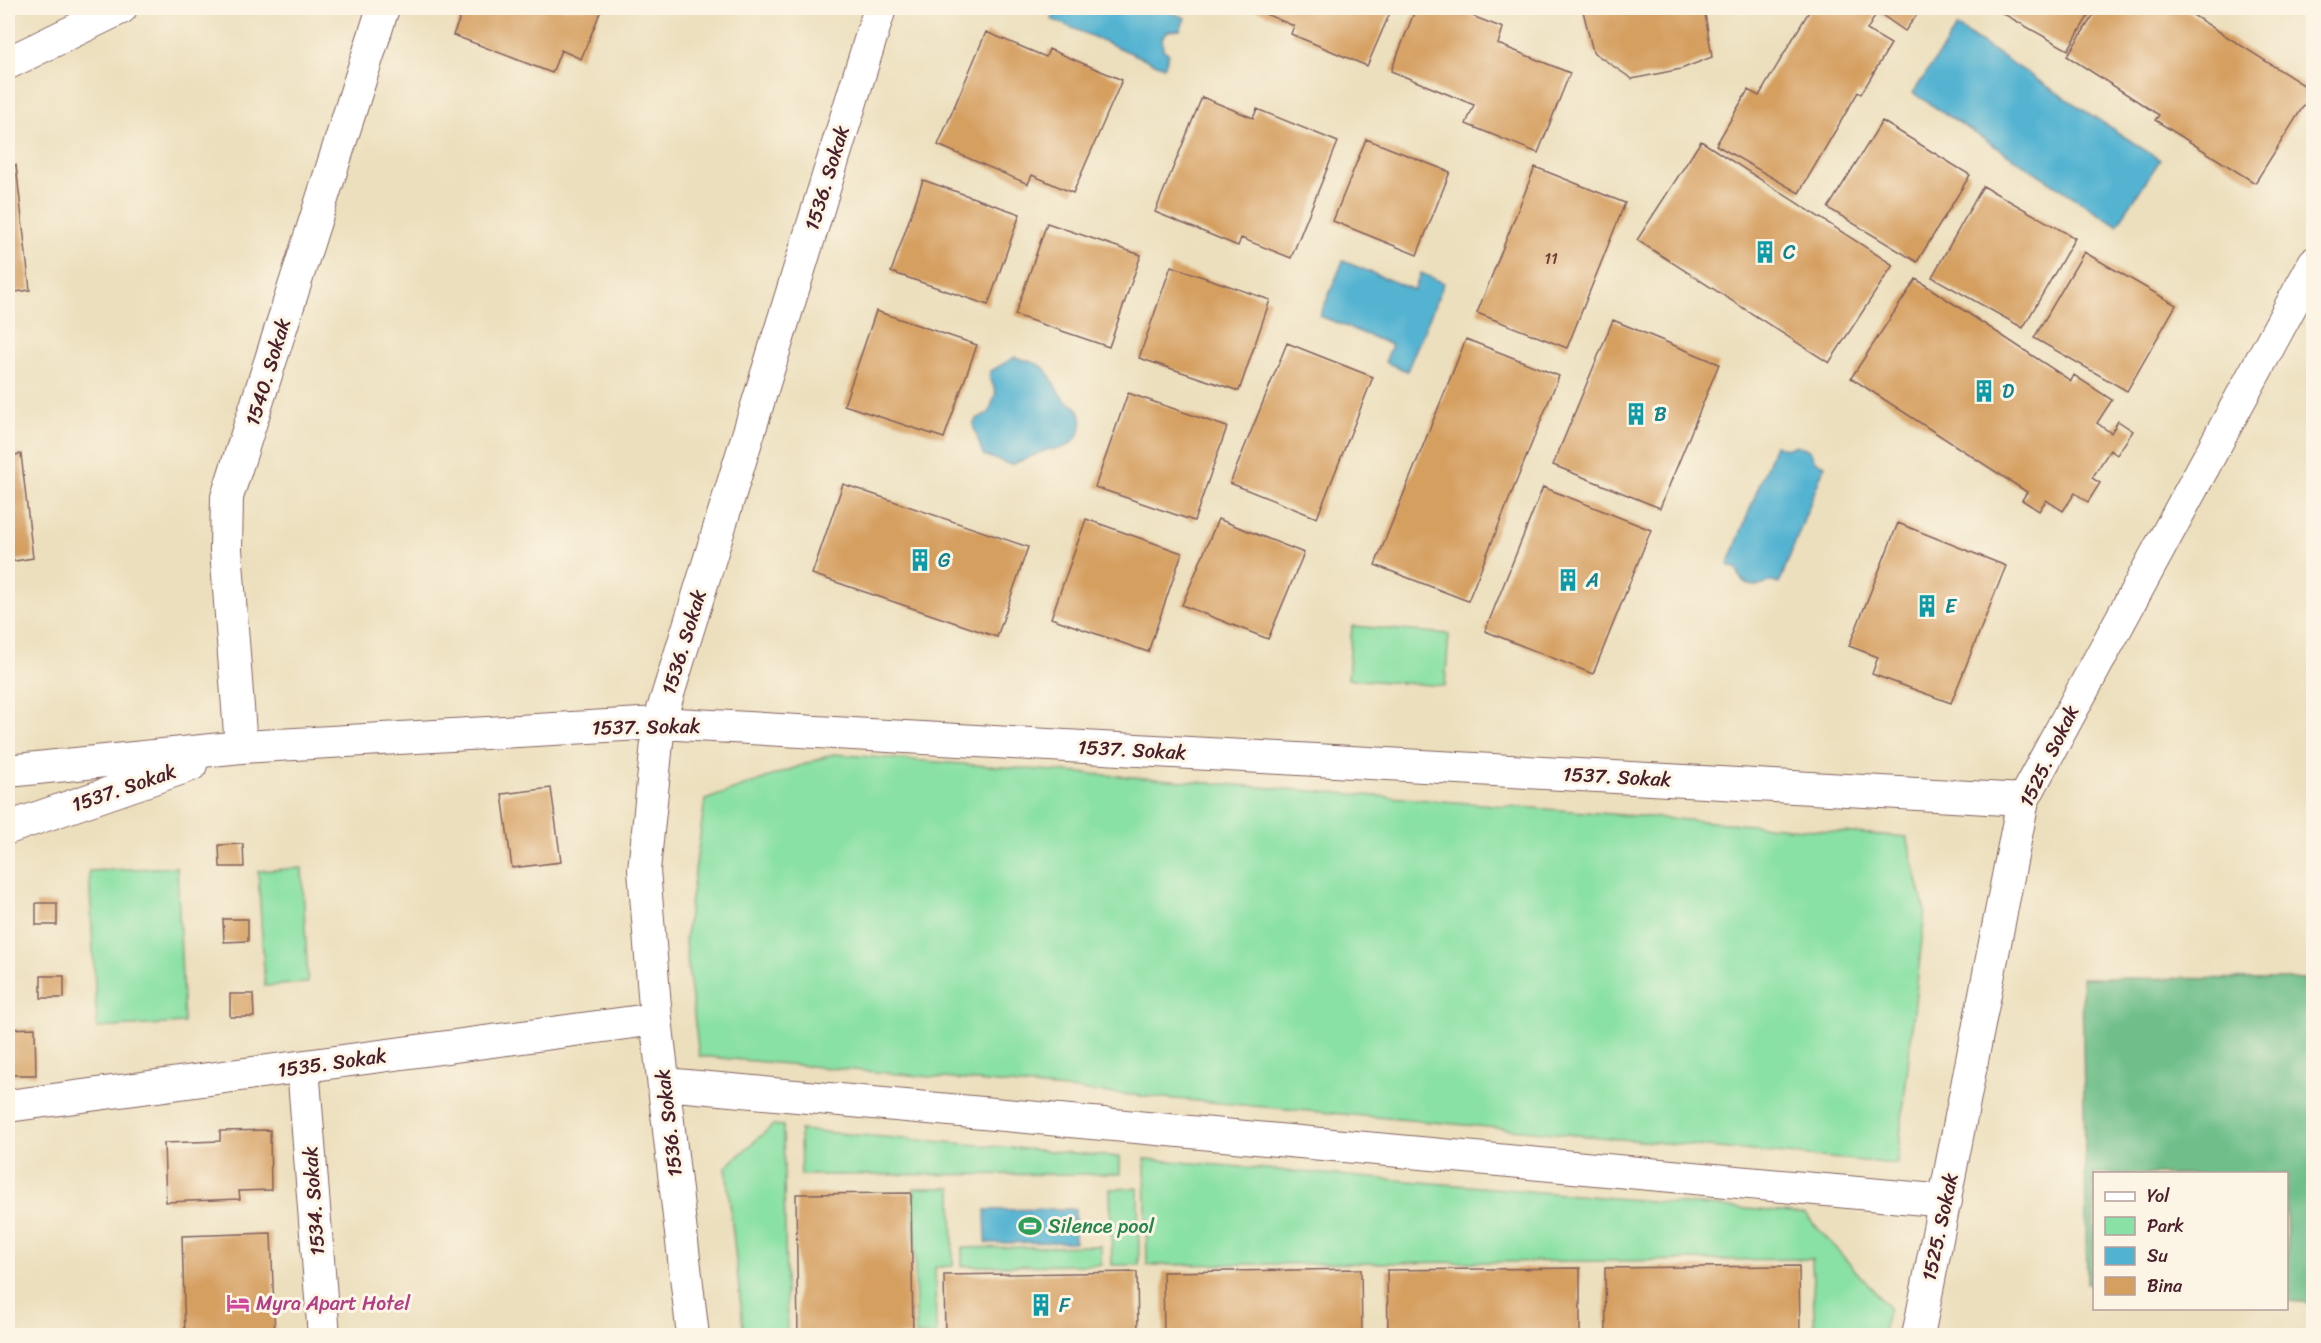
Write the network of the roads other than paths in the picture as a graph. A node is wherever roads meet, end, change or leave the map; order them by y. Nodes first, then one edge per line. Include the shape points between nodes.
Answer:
1 (121, 8) edge
2 (383, 8) edge
3 (880, 8) edge
4 (8, 63) edge
5 (2313, 263) edge
6 (659, 723) junction
7 (241, 747) junction
8 (8, 771) edge
9 (2023, 800) junction
10 (8, 828) edge
11 (656, 1019) junction
12 (303, 1067) junction
13 (665, 1084) junction
14 (8, 1106) edge
15 (1946, 1201) junction
16 (324, 1335) edge
17 (693, 1335) edge
18 (1917, 1335) edge

1 - 4 street
2 - 7 street, 1540. Sokak via 227,497 226,549
3 - 6 street, 1536. Sokak
5 - 9 street, 1525. Sokak
6 - 7 street, 1537. Sokak
6 - 9 street, 1537. Sokak
6 - 11 street, 1536. Sokak via 644,870
7 - 8 street, 1537. Sokak
7 - 10 street, 1537. Sokak
9 - 15 street, 1525. Sokak
11 - 12 street, 1535. Sokak
11 - 13 street, 1536. Sokak
12 - 14 street, 1535. Sokak
12 - 16 street, 1534. Sokak
13 - 15 street
13 - 17 street, 1536. Sokak
15 - 18 street, 1525. Sokak

